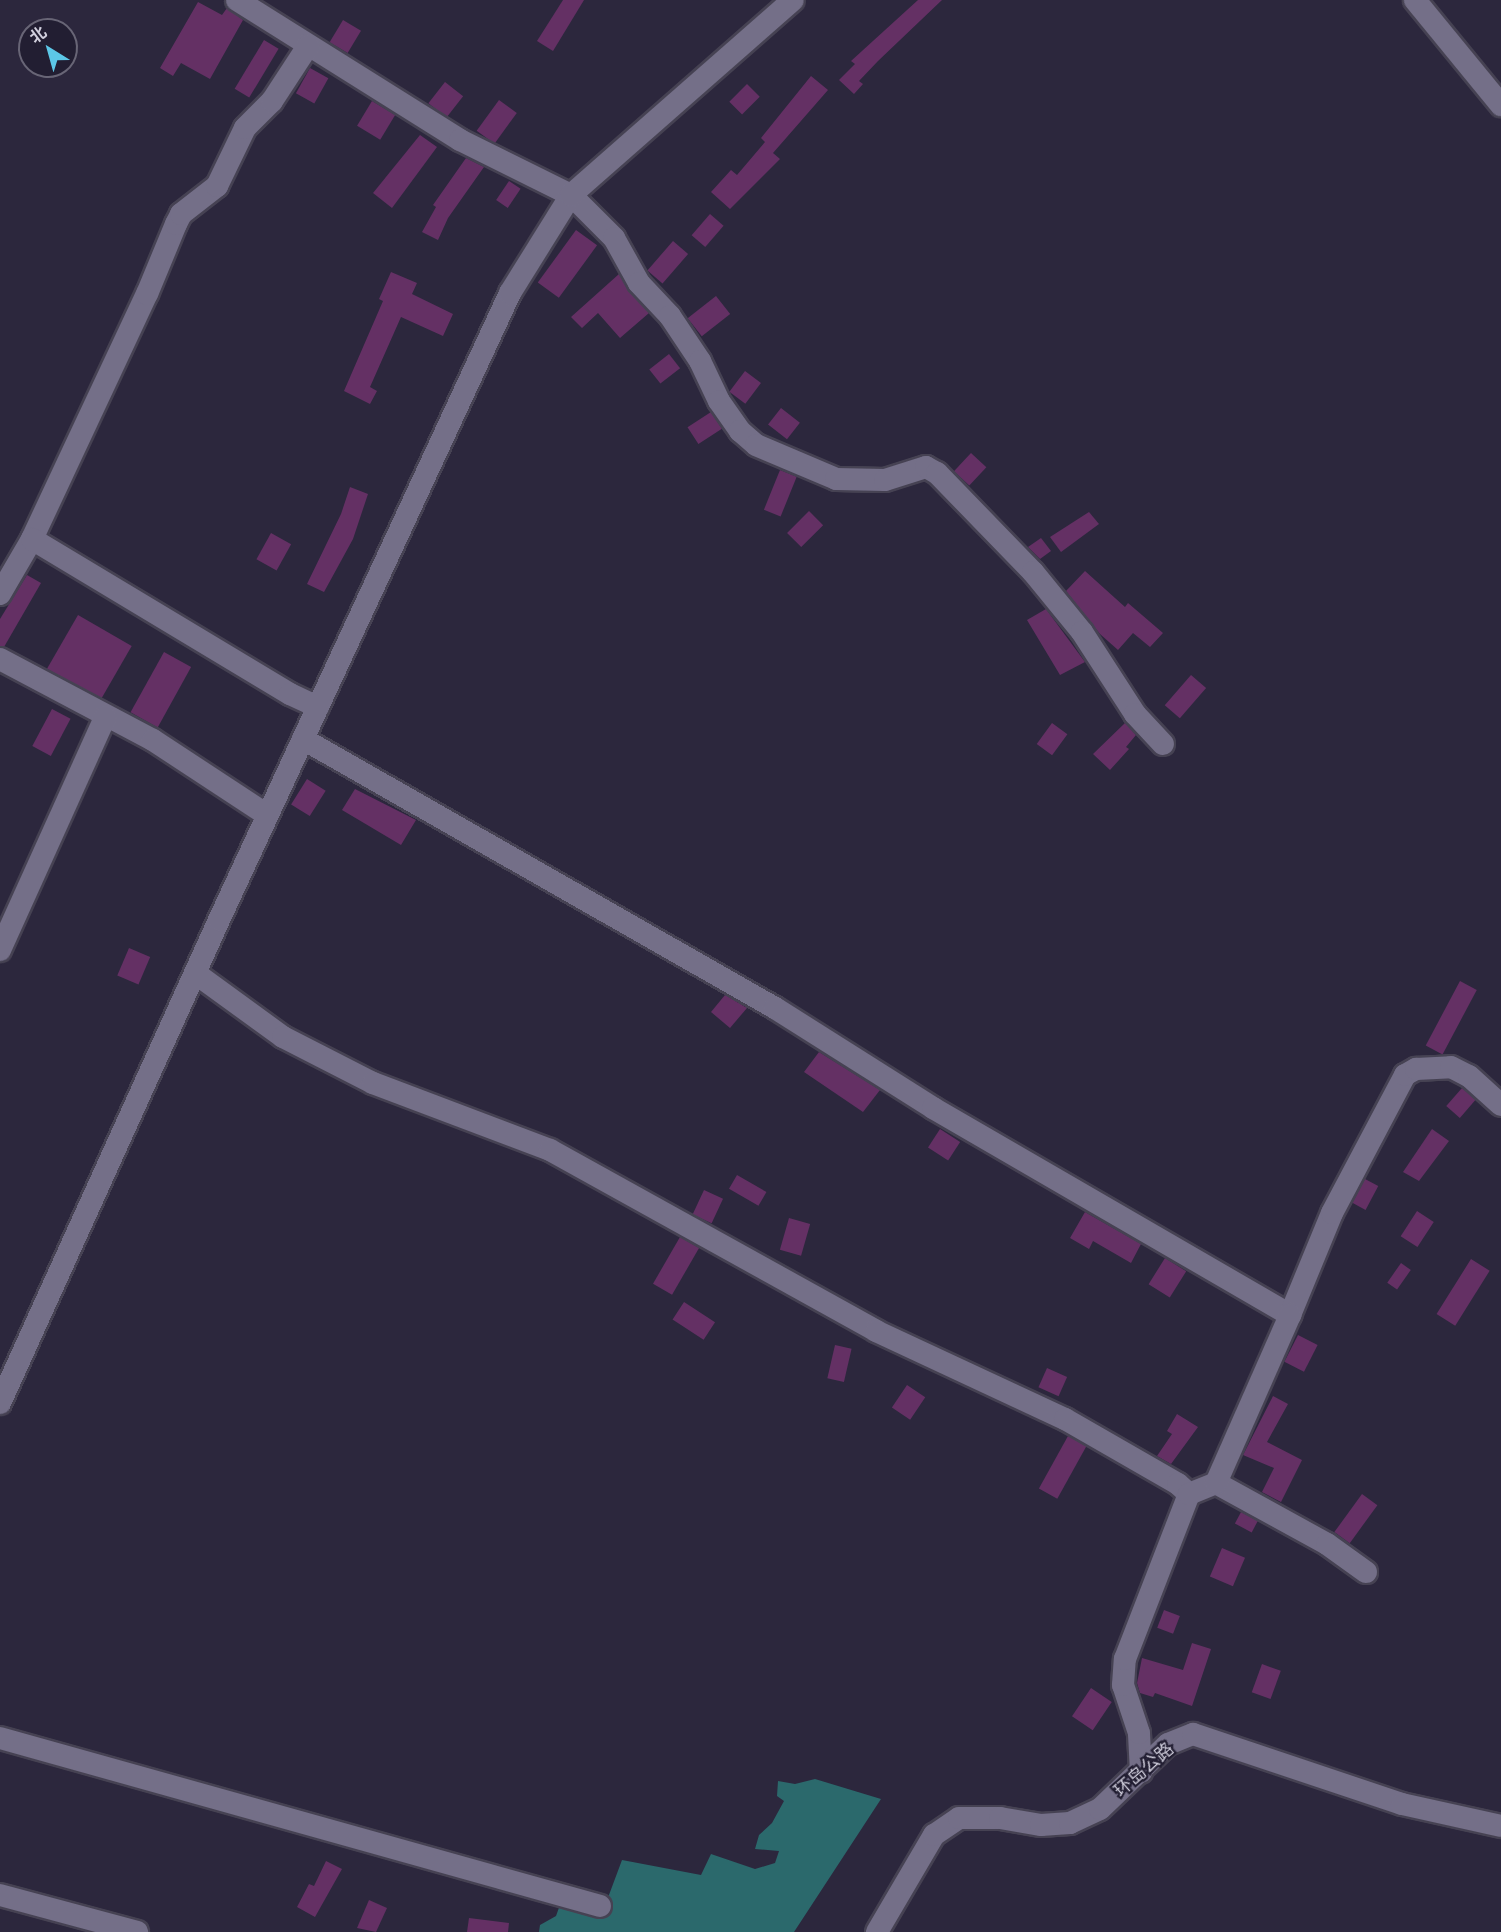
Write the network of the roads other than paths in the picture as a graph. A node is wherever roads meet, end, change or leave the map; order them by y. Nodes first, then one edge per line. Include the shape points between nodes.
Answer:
1 (237, 0) edge
2 (793, 0) edge
3 (1415, 0) edge
4 (308, 46) junction
5 (1501, 105) edge
6 (571, 195) junction
7 (32, 539) junction
8 (0, 594) edge
9 (0, 660) edge
10 (318, 707) junction
11 (105, 717) junction
12 (303, 739) junction
13 (1163, 744) dead end
14 (267, 815) junction
15 (0, 950) edge
16 (195, 973) junction
17 (1501, 1105) edge
18 (1290, 1315) junction
19 (0, 1403) edge
20 (1216, 1483) junction
21 (1189, 1494) junction
22 (1366, 1572) dead end
23 (0, 1738) edge
24 (1141, 1772) junction
25 (1501, 1826) edge
26 (0, 1895) edge
27 (600, 1906) dead end
28 (137, 1932) edge
29 (877, 1932) edge

1 - 4 street
2 - 6 street
3 - 5 street
4 - 6 street via 460,140
4 - 7 street via 272,101 245,128 217,186 176,224
6 - 10 street via 510,293
6 - 13 street via 615,238 639,283 670,316 700,361 719,401 740,431 756,445 836,479 885,480 926,467 937,473 1040,581 1082,632 1135,714
7 - 8 street
7 - 10 street
9 - 11 street
10 - 12 street
11 - 14 street via 153,740
11 - 15 street
12 - 14 street
12 - 18 street via 775,1008 944,1114
14 - 16 street
16 - 19 street
16 - 21 street via 283,1037 373,1083 550,1150 876,1331 1065,1419
17 - 18 street via 1469,1076 1450,1067 1426,1067 1405,1075 1332,1213
18 - 20 street
20 - 21 street
20 - 22 street via 1327,1544
21 - 24 street via 1125,1659 1123,1685 1138,1733
23 - 27 street
24 - 25 street, 环岛公路 via 1168,1744 1193,1734 1402,1804
24 - 29 street, 环岛公路 via 1100,1809 1070,1823 1041,1825 1000,1818 958,1818 934,1835
26 - 28 street

